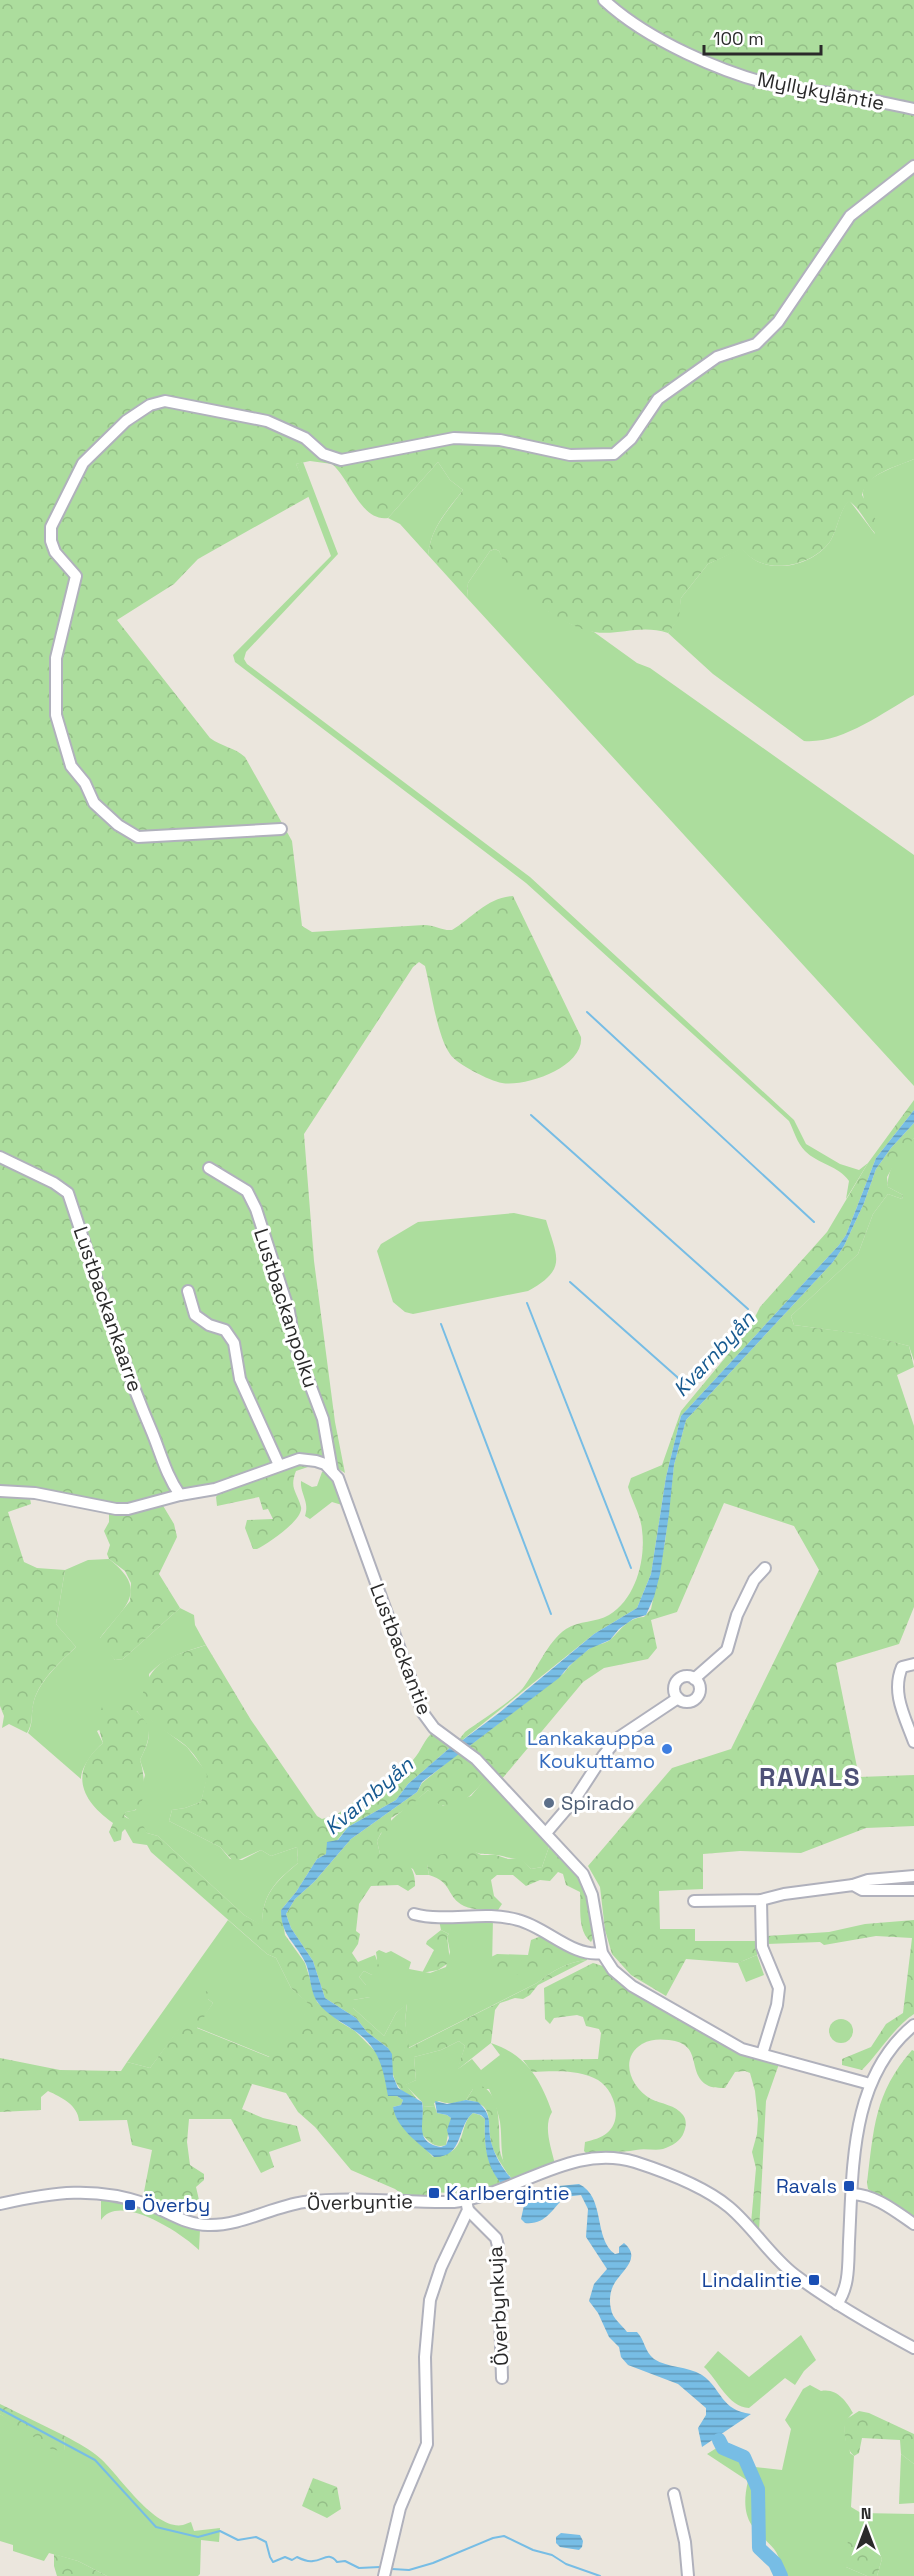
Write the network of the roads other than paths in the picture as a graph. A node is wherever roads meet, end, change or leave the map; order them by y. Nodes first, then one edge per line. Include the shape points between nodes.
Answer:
1 (604, 0) edge
2 (914, 109) edge
3 (914, 166) edge
4 (281, 829) dead end
5 (0, 1157) edge
6 (209, 1168) dead end
7 (188, 1291) dead end
8 (279, 1465) junction
9 (332, 1470) junction
10 (0, 1491) edge
11 (180, 1495) junction
12 (765, 1568) dead end
13 (914, 1664) edge
14 (694, 1679) junction
15 (678, 1698) junction
16 (914, 1742) edge
17 (546, 1833) junction
18 (914, 1876) edge
19 (853, 1886) junction
20 (914, 1890) edge
21 (761, 1900) junction
22 (694, 1901) dead end
23 (414, 1914) dead end
24 (602, 1953) junction
25 (914, 2025) edge
26 (762, 2054) junction
27 (870, 2084) junction
28 (852, 2194) junction
29 (0, 2204) edge
30 (467, 2205) junction
31 (914, 2224) edge
32 (837, 2304) junction
33 (914, 2348) edge
34 (502, 2378) dead end
35 (674, 2494) dead end
36 (384, 2576) edge
37 (688, 2576) edge

1 - 2 street, Myllykyläntie via 634,24 711,63 776,85
3 - 4 street via 850,216 778,322 756,345 717,357 658,399 630,439 614,454 570,455 500,440 454,438 341,460 323,454 305,438 267,422 165,401 150,405 126,422 83,463 51,527 55,552 76,576 56,658 56,715 71,766 86,783 94,803 138,837
5 - 11 street, Lustbackankaarre via 68,1193 167,1478
6 - 9 street, Lustbackanpolku via 246,1191 256,1209 286,1302 294,1342 323,1419
7 - 8 street via 195,1315 225,1330 234,1343 240,1379
8 - 9 street via 308,1459
8 - 11 street via 215,1489
9 - 17 street, Lustbackantie via 423,1713 434,1728 467,1751
10 - 11 street via 35,1493 116,1509 141,1507
12 - 14 street via 754,1580 737,1615 728,1650
13 - 16 street via 902,1667 897,1678 898,1699
14 - 15 street via 679,1680 674,1687
14 - 15 street via 699,1690 696,1698 685,1702
15 - 17 street via 618,1738
17 - 24 street, Lustbackantie via 589,1884
18 - 19 street via 868,1880
19 - 20 street via 862,1890
19 - 21 street
21 - 22 street
21 - 26 street via 762,1947 779,1988
23 - 24 street via 430,1918 484,1914 518,1919 578,1950
24 - 26 street, Lustbackantie via 613,1970 632,1986 742,2049
25 - 27 street via 894,2044
26 - 27 street, Lustbackantie
27 - 28 street via 860,2114
28 - 31 street via 864,2194
28 - 32 street via 848,2272 844,2293
29 - 30 street, Överbyntie via 103,2192 151,2205 192,2224 209,2225 236,2222 276,2208 315,2201
30 - 32 street, Överbyntie via 597,2156 639,2163 714,2196 781,2264
30 - 34 street, Överbynkuja via 496,2238 498,2246
30 - 36 street via 441,2266 428,2310 427,2444 400,2508
32 - 33 street, Överbyntie
35 - 37 street

